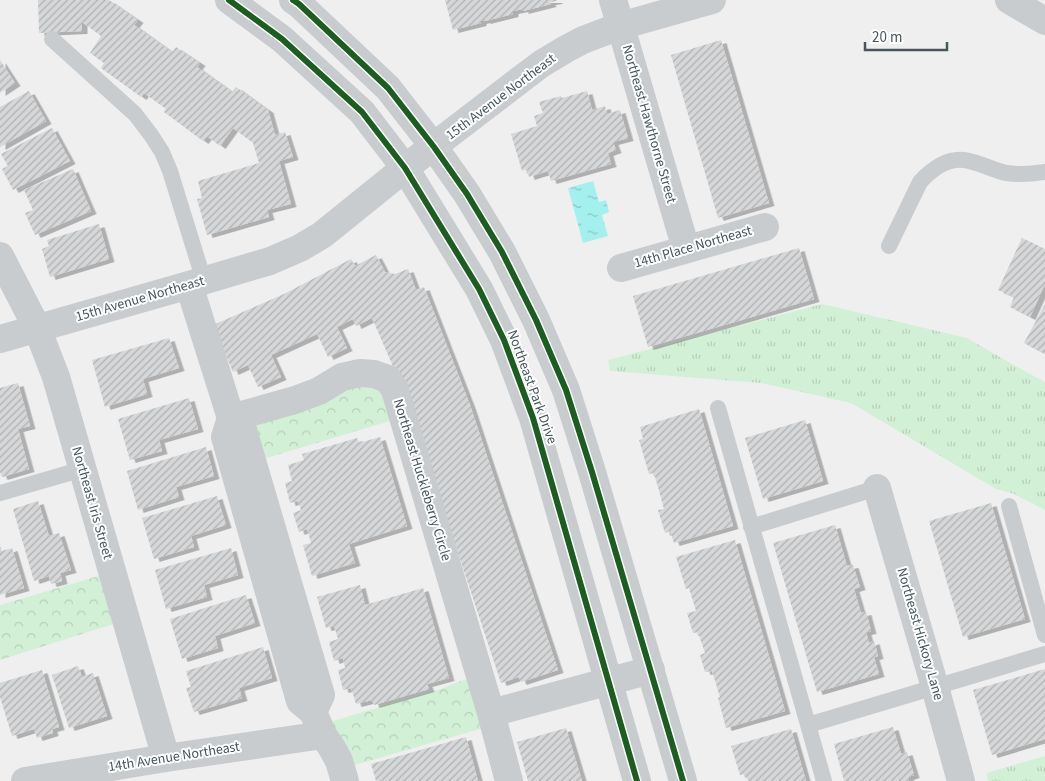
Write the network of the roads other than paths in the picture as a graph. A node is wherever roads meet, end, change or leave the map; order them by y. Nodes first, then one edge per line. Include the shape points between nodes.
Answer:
1 (229, 0) edge
2 (292, 0) edge
3 (613, 0) edge
4 (712, 0) edge
5 (1009, 0) edge
6 (1045, 20) edge
7 (620, 26) junction
8 (52, 39) dead end
9 (434, 147) junction
10 (405, 168) junction
11 (1045, 172) edge
12 (765, 227) dead end
13 (889, 246) dead end
14 (686, 249) junction
15 (0, 256) edge
16 (621, 268) dead end
17 (196, 283) junction
18 (37, 328) junction
19 (0, 339) edge
20 (718, 408) dead end
21 (231, 418) junction
22 (83, 469) junction
23 (877, 488) joint
24 (0, 493) edge
25 (1009, 506) dead end
26 (751, 527) junction
27 (1045, 635) edge
28 (1045, 654) edge
29 (650, 670) junction
30 (609, 681) junction
31 (936, 687) junction
32 (491, 713) junction
33 (318, 724) junction
34 (808, 726) junction
35 (166, 758) junction
36 (25, 781) edge
37 (345, 781) edge
38 (510, 781) edge
39 (637, 781) edge
40 (683, 781) edge
41 (824, 781) edge
42 (961, 781) edge

1 - 10 street, Northeast Park Drive via 282,39 362,112
2 - 9 street, Northeast Park Drive via 388,88
3 - 7 street, Northeast Hawthorne Street
4 - 7 street, 15th Avenue Northeast
5 - 6 street
7 - 9 street, 15th Avenue Northeast via 583,40 541,64
7 - 14 street, Northeast Hawthorne Street
8 - 17 lane via 135,114 158,146 170,171
9 - 10 street, 15th Avenue Northeast
9 - 29 street, Northeast Park Drive via 502,252 566,390
10 - 17 street, 15th Avenue Northeast via 322,235 300,248 270,261
10 - 30 street, Northeast Park Drive via 479,289 504,340 533,418
11 - 13 lane via 1004,173 964,160 937,167 920,182
12 - 14 street, 14th Place Northeast
14 - 16 street, 14th Place Northeast
15 - 18 street, Northeast Iris Street
17 - 18 street, 15th Avenue Northeast
17 - 21 street
18 - 19 street, 15th Avenue Northeast
18 - 22 street, Northeast Iris Street via 56,377
20 - 26 lane
21 - 32 street, Northeast Huckleberry Circle via 296,400 342,377 360,373 388,380 398,399
21 - 33 street via 225,437 300,701
22 - 24 lane
22 - 35 street, Northeast Iris Street
23 - 26 lane
23 - 31 street, Northeast Hickory Lane
25 - 27 lane
26 - 34 lane
28 - 31 lane
29 - 30 street
29 - 40 street, Northeast Park Drive
30 - 32 street
30 - 39 street, Northeast Park Drive
31 - 34 lane
31 - 42 street, Northeast Hickory Lane
32 - 38 street, Northeast Huckleberry Circle
33 - 35 street, 14th Avenue Northeast
33 - 37 street via 339,761
34 - 41 lane
35 - 36 street, 14th Avenue Northeast

